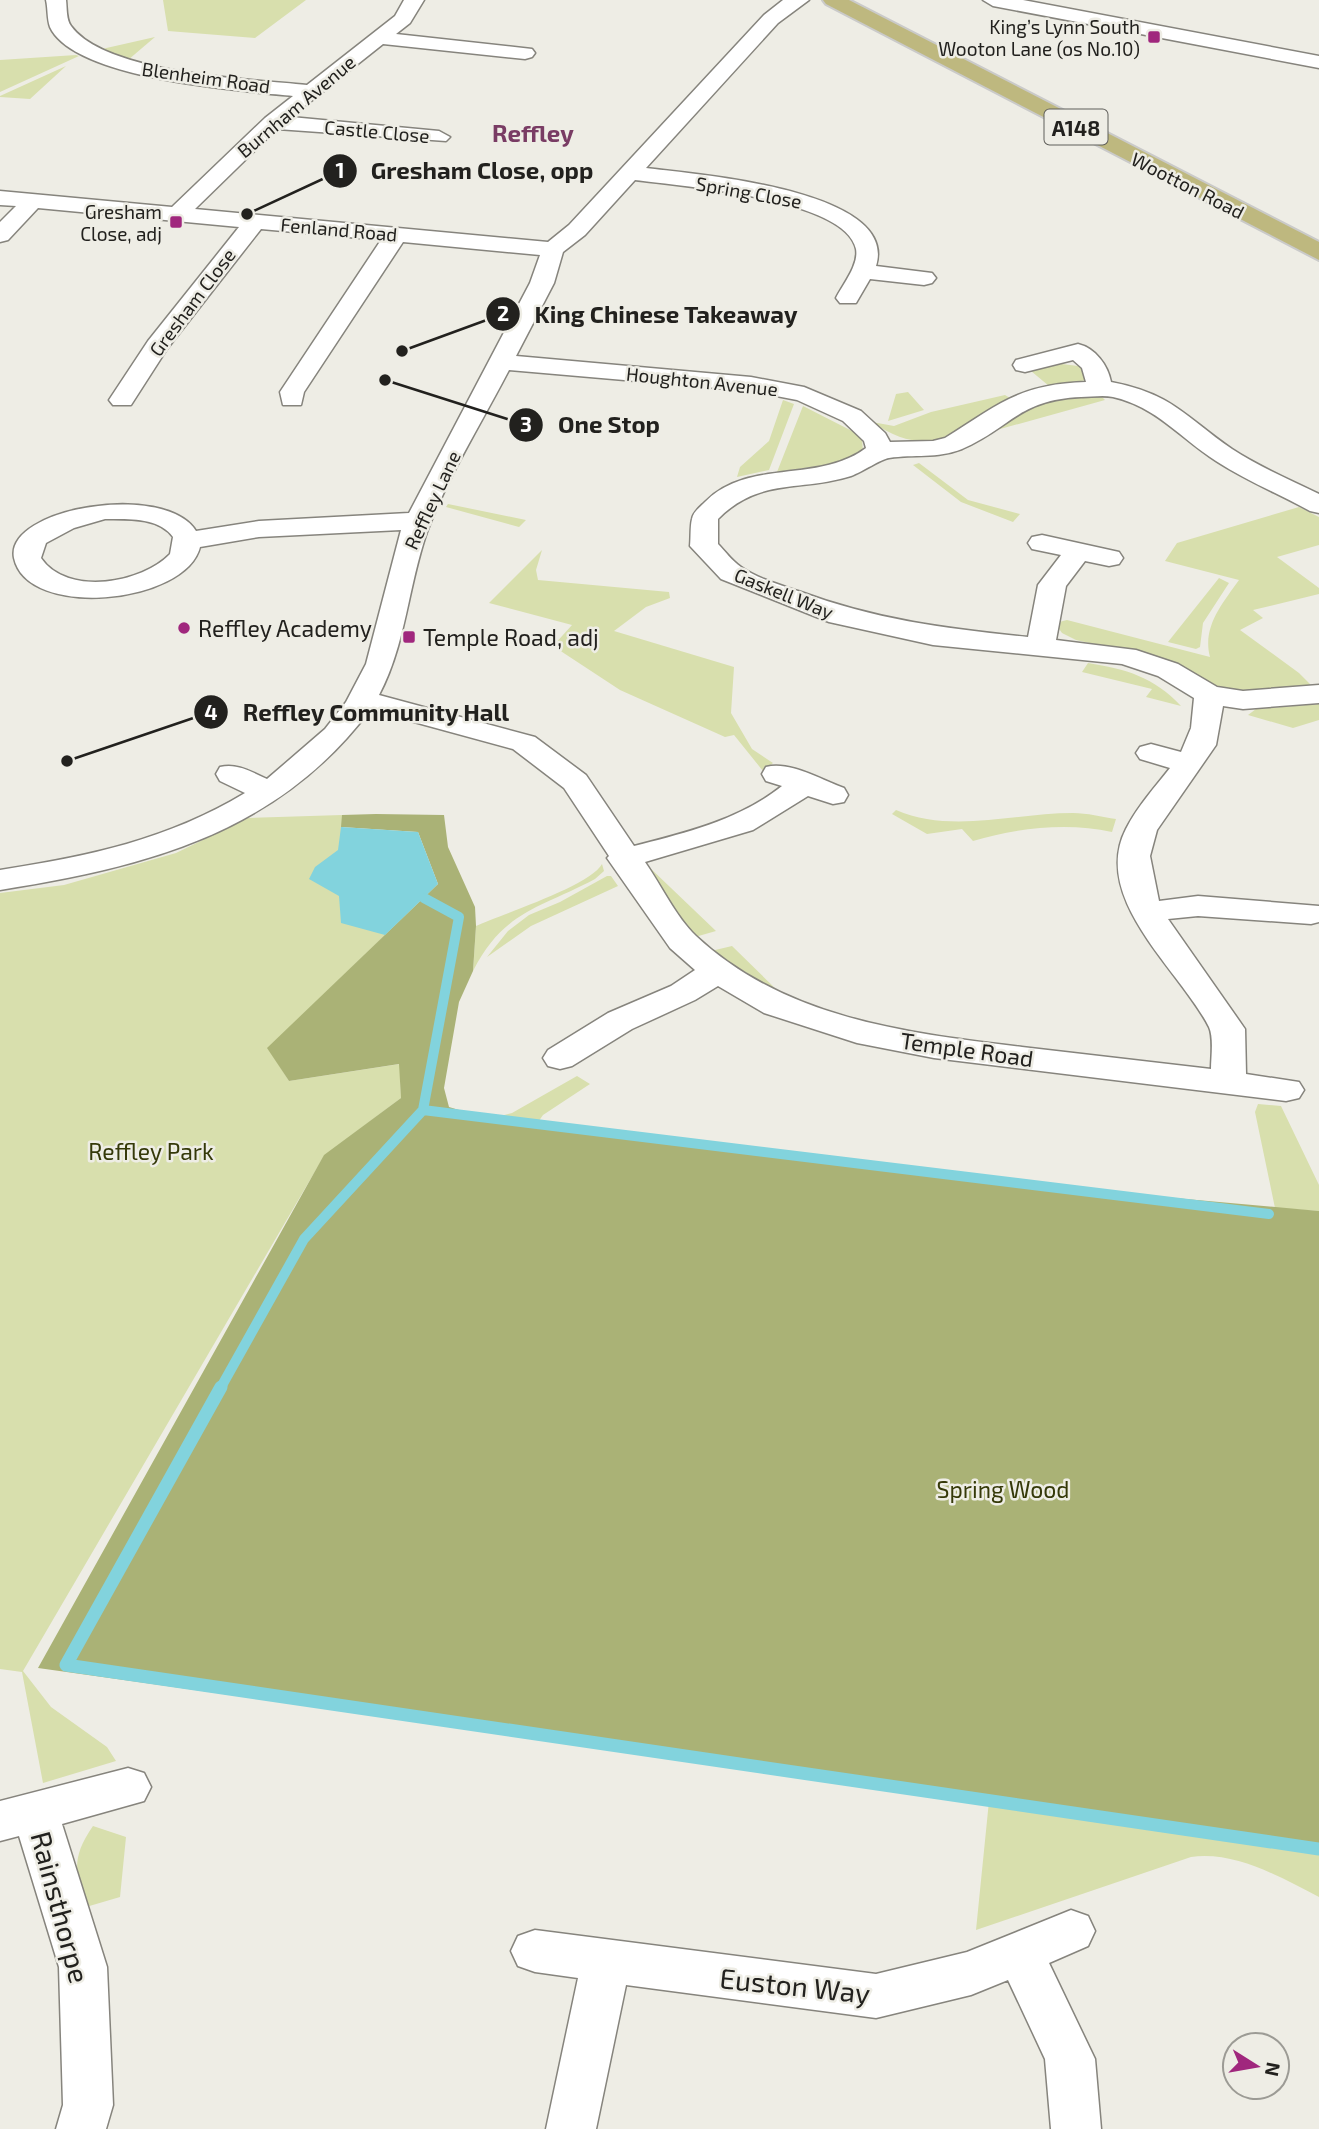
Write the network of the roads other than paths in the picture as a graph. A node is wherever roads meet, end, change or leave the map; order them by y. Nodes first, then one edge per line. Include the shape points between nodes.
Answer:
1 (55, 0) edge
2 (414, 0) edge
3 (799, 0) edge
4 (833, 0) edge
5 (993, 0) edge
6 (378, 38) junction
7 (531, 54) dead end
8 (1319, 62) edge
9 (310, 91) junction
10 (272, 122) junction
11 (447, 137) dead end
12 (631, 173) junction
13 (0, 198) edge
14 (32, 202) junction
15 (178, 214) junction
16 (255, 221) junction
17 (396, 234) junction
18 (0, 235) edge
19 (553, 249) junction
20 (1319, 252) edge
21 (861, 271) junction
22 (924, 278) dead end
23 (848, 298) dead end
24 (501, 362) junction
25 (1025, 365) dead end
26 (102, 384) dead end
27 (1099, 388) junction
28 (292, 400) dead end
29 (879, 450) junction
30 (1319, 505) edge
31 (418, 521) junction
32 (187, 541) junction
33 (1042, 543) dead end
34 (1078, 551) junction
35 (1109, 558) dead end
36 (1041, 646) junction
37 (1319, 694) edge
38 (1209, 695) junction
39 (363, 700) junction
40 (1151, 753) dead end
41 (1187, 764) junction
42 (230, 774) dead end
43 (268, 792) junction
44 (833, 795) dead end
45 (623, 858) junction
46 (0, 880) edge
47 (1146, 912) junction
48 (1311, 914) dead end
49 (717, 971) junction
50 (560, 1058) dead end
51 (1229, 1083) junction
52 (1286, 1090) dead end
53 (128, 1787) dead end
54 (18, 1816) edge
55 (1071, 1931) dead end
56 (535, 1951) dead end
57 (1020, 1953) junction
58 (606, 1962) junction
59 (81, 2129) edge
60 (572, 2129) edge
61 (1076, 2129) edge

1 - 9 street, Blenheim Road via 55,22 63,34 90,52 174,76
2 - 6 street, Burnham Avenue via 403,19
3 - 12 street via 771,19
4 - 20 main road, Wootton Road / A148
5 - 8 street
6 - 7 street
6 - 9 street, Burnham Avenue
9 - 10 street, Burnham Avenue
10 - 11 street, Castle Close
10 - 15 street, Burnham Avenue
12 - 19 street
12 - 21 street, Spring Close via 821,206 863,238 866,258
13 - 14 street, Fenland Road
14 - 15 street, Fenland Road
14 - 18 street
15 - 16 street, Fenland Road
16 - 17 street, Fenland Road
16 - 26 street, Gresham Close via 157,346 127,393
17 - 19 street, Fenland Road
17 - 28 street via 292,392
19 - 24 street, Reffley Lane via 542,283
21 - 22 street
21 - 23 street, Spring Close
24 - 29 street, Houghton Avenue via 751,384 804,394 852,416 876,438
24 - 31 street, Reffley Lane
25 - 27 street via 1087,349 1099,373
27 - 29 street via 1033,395 968,435 934,449
27 - 30 street via 1152,401 1224,455
29 - 36 street, Gaskell Way via 867,463 770,480 726,495 705,517 704,546 731,573 838,616 933,636
31 - 32 street via 259,529
31 - 39 street, Reffley Lane via 379,667
32 - 32 street via 182,557 164,572 103,589 56,583 36,571 28,556 34,541 50,527 75,516 105,511 160,516 178,527
33 - 34 street
34 - 35 street
34 - 36 street via 1052,585
36 - 38 street, Gaskell Way via 1126,656 1168,670
37 - 38 street, Gaskell Way via 1243,700
38 - 41 street via 1203,736
39 - 43 street, Reffley Lane via 339,735 307,766
39 - 45 street, Temple Road via 524,743 575,782
40 - 41 street
41 - 47 street via 1141,830 1134,856
42 - 43 street
43 - 46 street, Reffley Lane via 202,827 130,855
44 - 45 street via 790,779 784,802 729,831
45 - 49 street, Temple Road via 682,941
47 - 48 street via 1198,906
47 - 51 street via 1228,1030
49 - 50 street
49 - 51 street, Temple Road via 776,1005 857,1032 934,1047
51 - 52 street, Temple Road
53 - 54 street, Rainsthorpe
54 - 59 street, Rainsthorpe via 83,1967 88,2105
55 - 57 street, Euston Way
56 - 58 street, Euston Way
57 - 58 street, Euston Way via 971,1973 876,1996
57 - 61 street via 1070,2059
58 - 60 street

